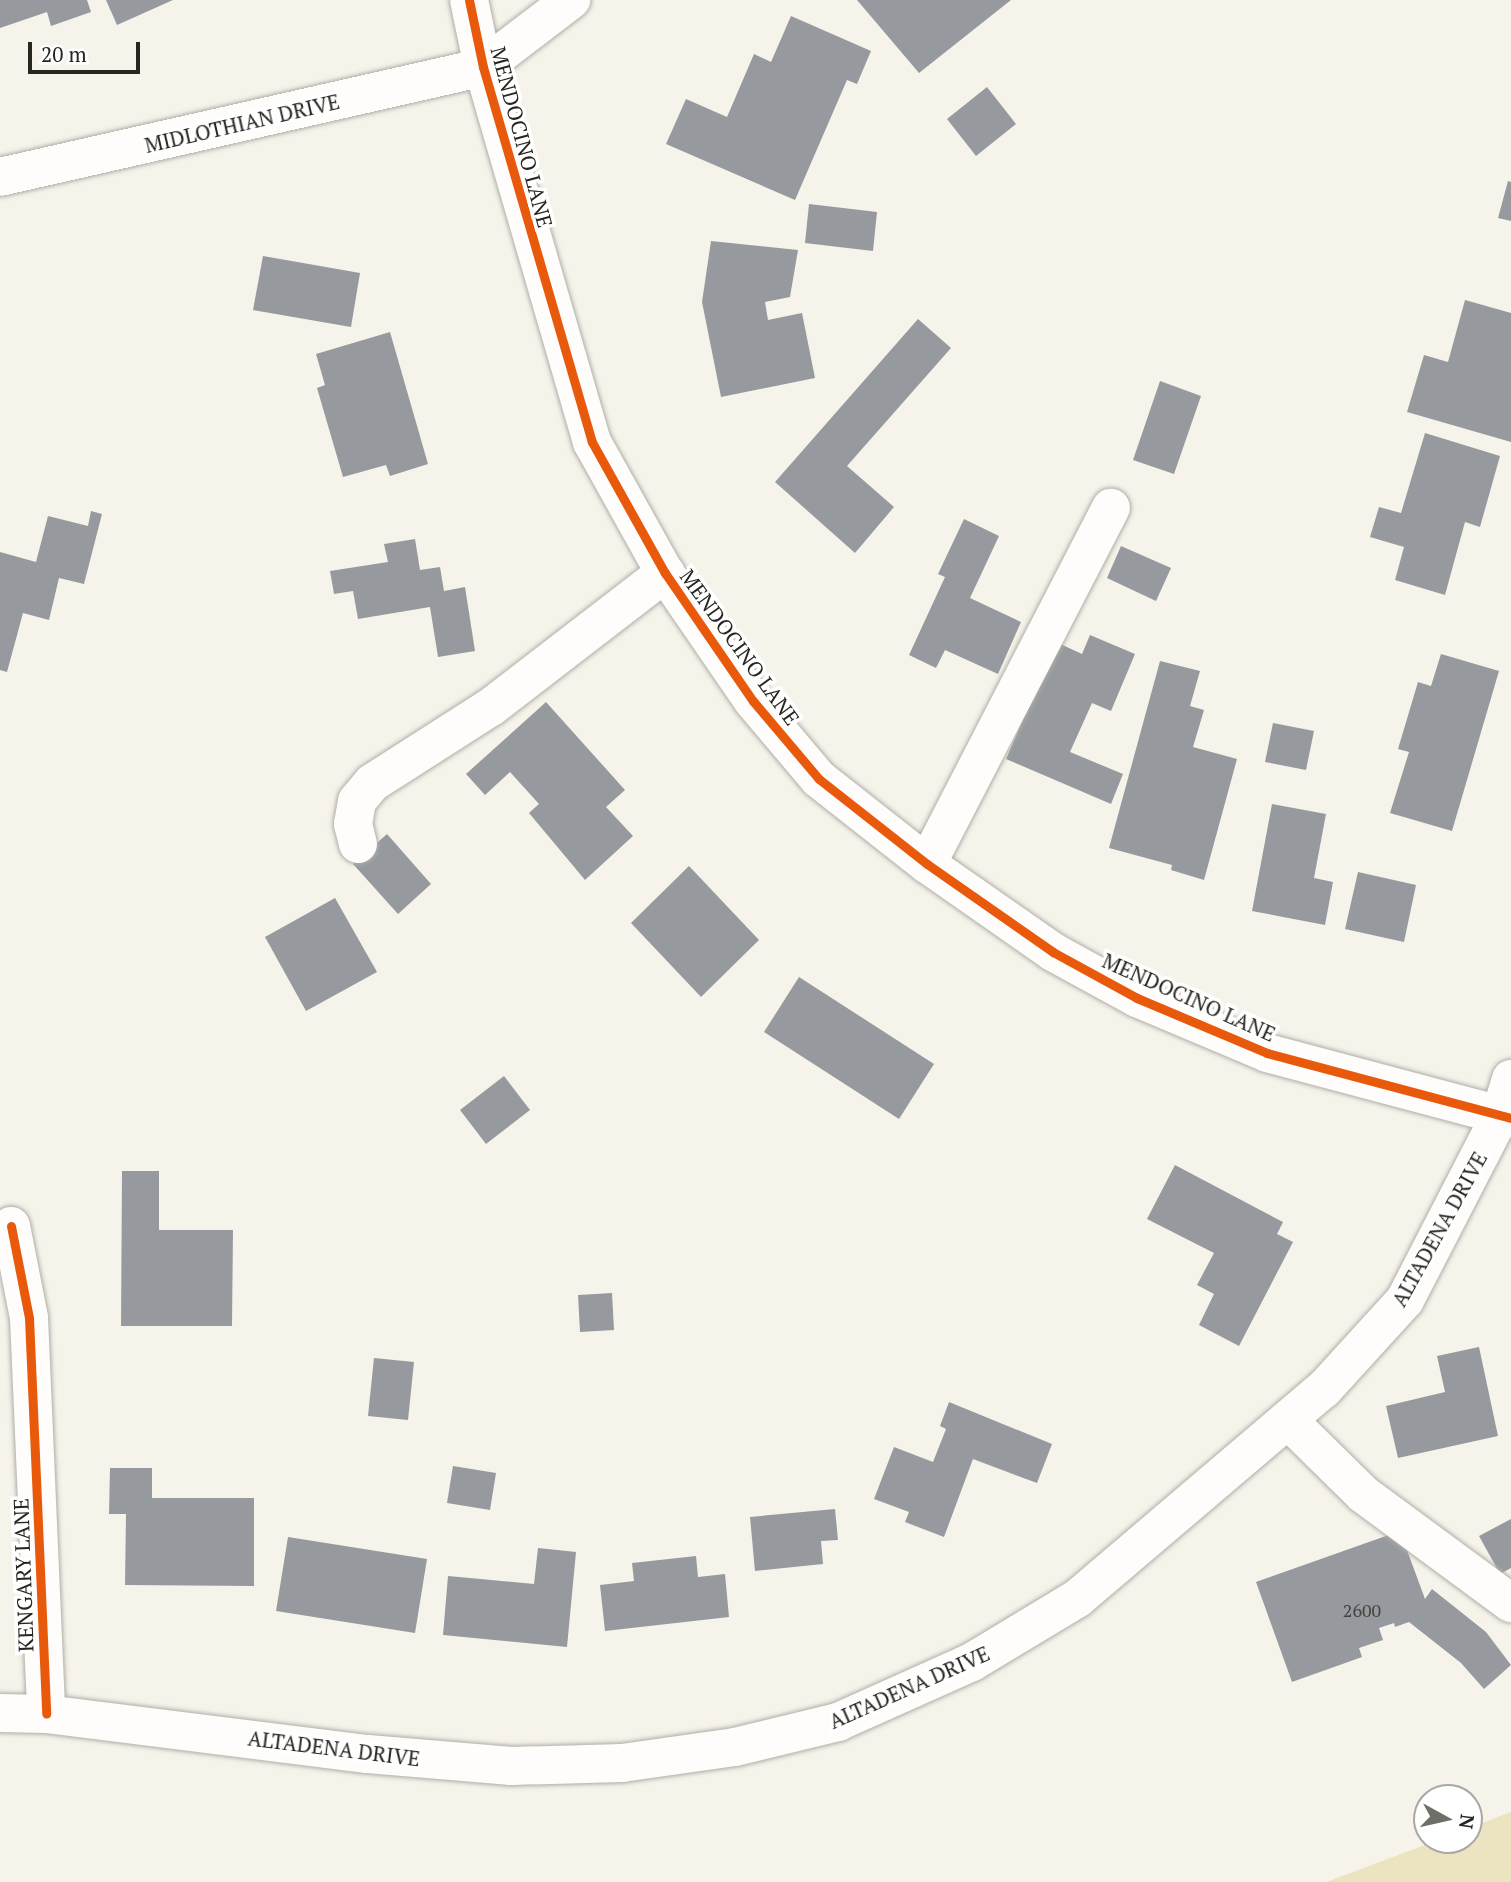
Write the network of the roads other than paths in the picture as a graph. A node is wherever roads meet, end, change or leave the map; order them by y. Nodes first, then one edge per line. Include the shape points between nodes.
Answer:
1 (469, 0) edge
2 (572, 0) edge
3 (483, 67) junction
4 (0, 177) edge
5 (1111, 508) dead end
6 (665, 573) junction
7 (358, 844) dead end
8 (927, 864) junction
9 (1511, 1079) edge
10 (1505, 1118) edge
11 (11, 1226) dead end
12 (1288, 1420) junction
13 (1511, 1603) edge
14 (0, 1713) edge
15 (46, 1714) junction

1 - 3 street, MENDOCINO LANE
2 - 3 street
3 - 4 street, MIDLOTHIAN DRIVE
3 - 6 street, MENDOCINO LANE via 583,421
5 - 8 street
6 - 7 street via 491,707 372,783 357,801 353,824
6 - 8 street, MENDOCINO LANE via 753,701 819,779
8 - 10 street, MENDOCINO LANE via 1054,952 1137,998 1266,1053
9 - 10 street, ALTADENA DRIVE
10 - 12 street, ALTADENA DRIVE via 1405,1300 1324,1390
11 - 15 street, KENGARY LANE via 30,1318
12 - 13 street via 1363,1494
12 - 15 street, ALTADENA DRIVE via 1078,1598 972,1662 838,1722 761,1741 622,1763 512,1766 368,1754
14 - 15 street, ALTADENA DRIVE

